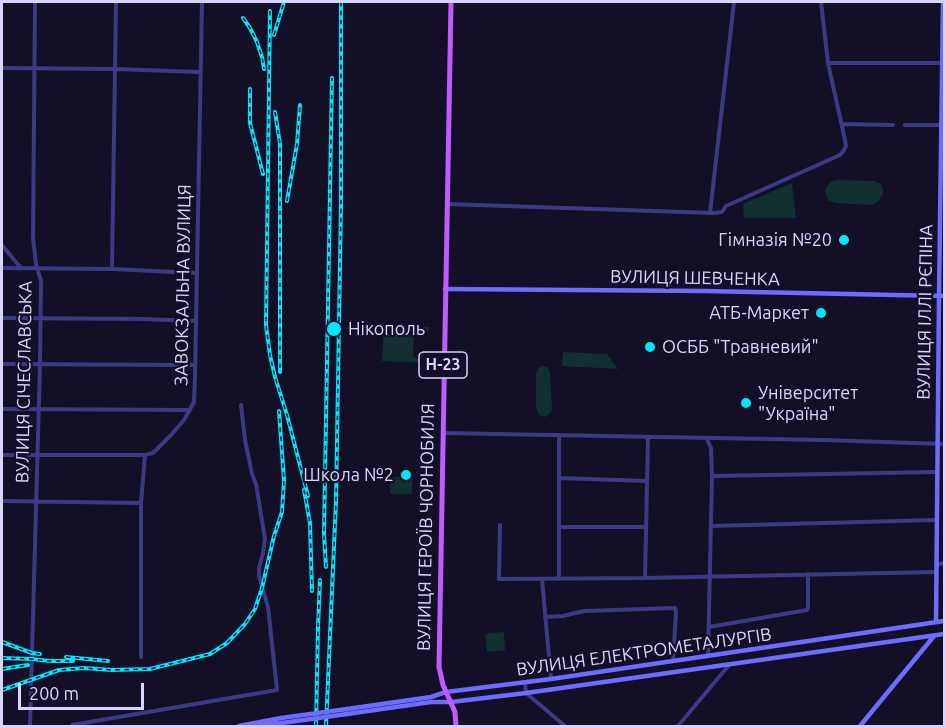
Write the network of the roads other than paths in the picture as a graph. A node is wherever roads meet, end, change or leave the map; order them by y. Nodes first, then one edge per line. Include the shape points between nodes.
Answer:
1 (35, 2) edge
2 (116, 2) edge
3 (202, 2) edge
4 (451, 2) edge
5 (734, 2) edge
6 (821, 2) edge
7 (943, 2) edge
8 (828, 63) junction
9 (944, 63) edge
10 (2, 68) edge
11 (34, 69) junction
12 (116, 69) junction
13 (200, 72) junction
14 (842, 124) junction
15 (893, 125) dead end
16 (905, 125) dead end
17 (941, 125) junction
18 (711, 201) junction
19 (446, 204) junction
20 (722, 212) junction
21 (710, 213) junction
22 (2, 245) edge
23 (2, 268) edge
24 (21, 268) junction
25 (38, 268) junction
26 (112, 269) junction
27 (197, 273) junction
28 (445, 289) junction
29 (942, 296) edge
30 (2, 318) edge
31 (40, 318) junction
32 (196, 321) junction
33 (2, 364) edge
34 (40, 364) junction
35 (195, 365) junction
36 (241, 405) dead end
37 (2, 409) edge
38 (38, 409) junction
39 (190, 410) junction
40 (443, 433) junction
41 (559, 435) junction
42 (648, 437) junction
43 (707, 438) junction
44 (937, 444) junction
45 (945, 444) edge
46 (2, 455) edge
47 (37, 455) junction
48 (145, 456) junction
49 (937, 472) junction
50 (712, 476) junction
51 (559, 478) junction
52 (647, 481) junction
53 (936, 493) junction
54 (945, 493) edge
55 (2, 501) edge
56 (36, 502) junction
57 (141, 502) junction
58 (936, 520) junction
59 (500, 525) dead end
60 (711, 526) junction
61 (559, 527) junction
62 (646, 527) junction
63 (945, 563) edge
64 (935, 569) junction
65 (808, 574) junction
66 (710, 576) junction
67 (542, 578) junction
68 (559, 578) junction
69 (645, 578) junction
70 (545, 617) junction
71 (944, 621) edge
72 (936, 622) junction
73 (926, 624) junction
74 (709, 627) junction
75 (945, 632) edge
76 (931, 636) junction
77 (708, 656) junction
78 (141, 657) dead end
79 (673, 661) junction
80 (730, 664) junction
81 (551, 680) junction
82 (525, 683) junction
83 (446, 692) junction
84 (526, 693) junction
85 (451, 702) junction
86 (347, 712) junction
87 (30, 726) edge
88 (72, 726) edge
89 (241, 726) edge
90 (456, 726) edge
91 (566, 726) edge
92 (678, 726) edge
93 (860, 726) edge

1 - 11 street, ВУЛИЦЯ СІЧЕСЛАВСЬКА
2 - 12 street
3 - 13 street, ЗАВОКЗАЛЬНА ВУЛИЦЯ
4 - 19 main road, ВУЛИЦЯ ГЕРОЇВ ЧОРНОБИЛЯ / Н-23
5 - 18 street
6 - 8 street
7 - 9 main road, ВУЛИЦЯ ІЛЛІ РЄПІНА
8 - 9 street
8 - 14 street
9 - 17 main road, ВУЛИЦЯ ІЛЛІ РЄПІНА
10 - 11 street
11 - 12 street
11 - 25 street, ВУЛИЦЯ СІЧЕСЛАВСЬКА via 33,238
12 - 13 street
12 - 26 street
13 - 27 street, ЗАВОКЗАЛЬНА ВУЛИЦЯ
14 - 15 street
14 - 20 street via 846,146 842,154 726,206
16 - 17 street
17 - 29 main road, ВУЛИЦЯ ІЛЛІ РЄПІНА
18 - 20 street
18 - 21 street
19 - 21 street
19 - 28 main road, ВУЛИЦЯ ГЕРОЇВ ЧОРНОБИЛЯ / Н-23
20 - 21 street
22 - 24 street
23 - 24 street
24 - 25 street
25 - 26 street
25 - 31 street, ВУЛИЦЯ СІЧЕСЛАВСЬКА
26 - 27 street
27 - 32 street, ЗАВОКЗАЛЬНА ВУЛИЦЯ
28 - 29 main road, ВУЛИЦЯ ШЕВЧЕНКА
28 - 40 main road, ВУЛИЦЯ ГЕРОЇВ ЧОРНОБИЛЯ / Н-23
29 - 44 main road, ВУЛИЦЯ ІЛЛІ РЄПІНА
30 - 31 street
31 - 32 street
31 - 34 street, ВУЛИЦЯ СІЧЕСЛАВСЬКА
32 - 35 street, ЗАВОКЗАЛЬНА ВУЛИЦЯ
33 - 34 street
34 - 35 street
34 - 38 street, ВУЛИЦЯ СІЧЕСЛАВСЬКА
35 - 39 street, ЗАВОКЗАЛЬНА ВУЛИЦЯ via 194,402
36 - 88 street via 265,539 259,576 268,607 277,690
37 - 38 street
38 - 39 street
38 - 47 street, ВУЛИЦЯ СІЧЕСЛАВСЬКА
39 - 48 street, ЗАВОКЗАЛЬНА ВУЛИЦЯ via 171,435
40 - 41 street
40 - 83 main road, ВУЛИЦЯ ГЕРОЇВ ЧОРНОБИЛЯ / Н-23 via 439,666
41 - 42 street
41 - 51 street
42 - 43 street
42 - 52 street
43 - 44 street
43 - 50 street
44 - 45 street
44 - 49 main road, ВУЛИЦЯ ІЛЛІ РЄПІНА
46 - 47 street
47 - 48 street
47 - 56 street, ВУЛИЦЯ СІЧЕСЛАВСЬКА
48 - 57 street
49 - 50 street
49 - 53 main road, ВУЛИЦЯ ІЛЛІ РЄПІНА
50 - 60 street
51 - 52 street
51 - 61 street
52 - 62 street
53 - 54 street
53 - 58 main road, ВУЛИЦЯ ІЛЛІ РЄПІНА
55 - 56 street
56 - 57 street
56 - 87 street, ВУЛИЦЯ СІЧЕСЛАВСЬКА
57 - 78 street
58 - 60 street
58 - 64 main road, ВУЛИЦЯ ІЛЛІ РЄПІНА
59 - 67 street via 499,579
60 - 66 street
61 - 62 street
61 - 68 street
62 - 69 street
63 - 64 street
64 - 65 street
64 - 72 main road, ВУЛИЦЯ ІЛЛІ РЄПІНА
65 - 66 street
65 - 74 street via 807,610
66 - 69 street
66 - 74 street
67 - 68 street
67 - 70 street
68 - 69 street
70 - 79 street via 585,610 675,608
70 - 81 street
71 - 72 main road, ВУЛИЦЯ ЕЛЕКТРОМЕТАЛУРГІВ
71 - 75 main road
72 - 73 main road, ВУЛИЦЯ ЕЛЕКТРОМЕТАЛУРГІВ
73 - 76 main road
73 - 77 main road, ВУЛИЦЯ ЕЛЕКТРОМЕТАЛУРГІВ
74 - 77 street
75 - 76 main road, ВУЛИЦЯ ЕЛЕКТРОМЕТАЛУРГІВ
76 - 80 main road, ВУЛИЦЯ ЕЛЕКТРОМЕТАЛУРГІВ
76 - 93 main road
77 - 79 main road, ВУЛИЦЯ ЕЛЕКТРОМЕТАЛУРГІВ
79 - 81 main road, ВУЛИЦЯ ЕЛЕКТРОМЕТАЛУРГІВ
80 - 84 main road, ВУЛИЦЯ ЕЛЕКТРОМЕТАЛУРГІВ
80 - 92 street
81 - 82 main road, ВУЛИЦЯ ЕЛЕКТРОМЕТАЛУРГІВ
82 - 83 main road, ВУЛИЦЯ ЕЛЕКТРОМЕТАЛУРГІВ
82 - 84 street
83 - 85 main road, ВУЛИЦЯ ГЕРОЇВ ЧОРНОБИЛЯ / Н-23
83 - 86 main road, ВУЛИЦЯ ЕЛЕКТРОМЕТАЛУРГІВ
84 - 85 main road, ВУЛИЦЯ ЕЛЕКТРОМЕТАЛУРГІВ
84 - 91 street
85 - 86 main road, ВУЛИЦЯ ЕЛЕКТРОМЕТАЛУРГІВ
85 - 90 main road, ВУЛИЦЯ ГЕРОЇВ ЧОРНОБИЛЯ / Н-23
86 - 89 main road, bridge

